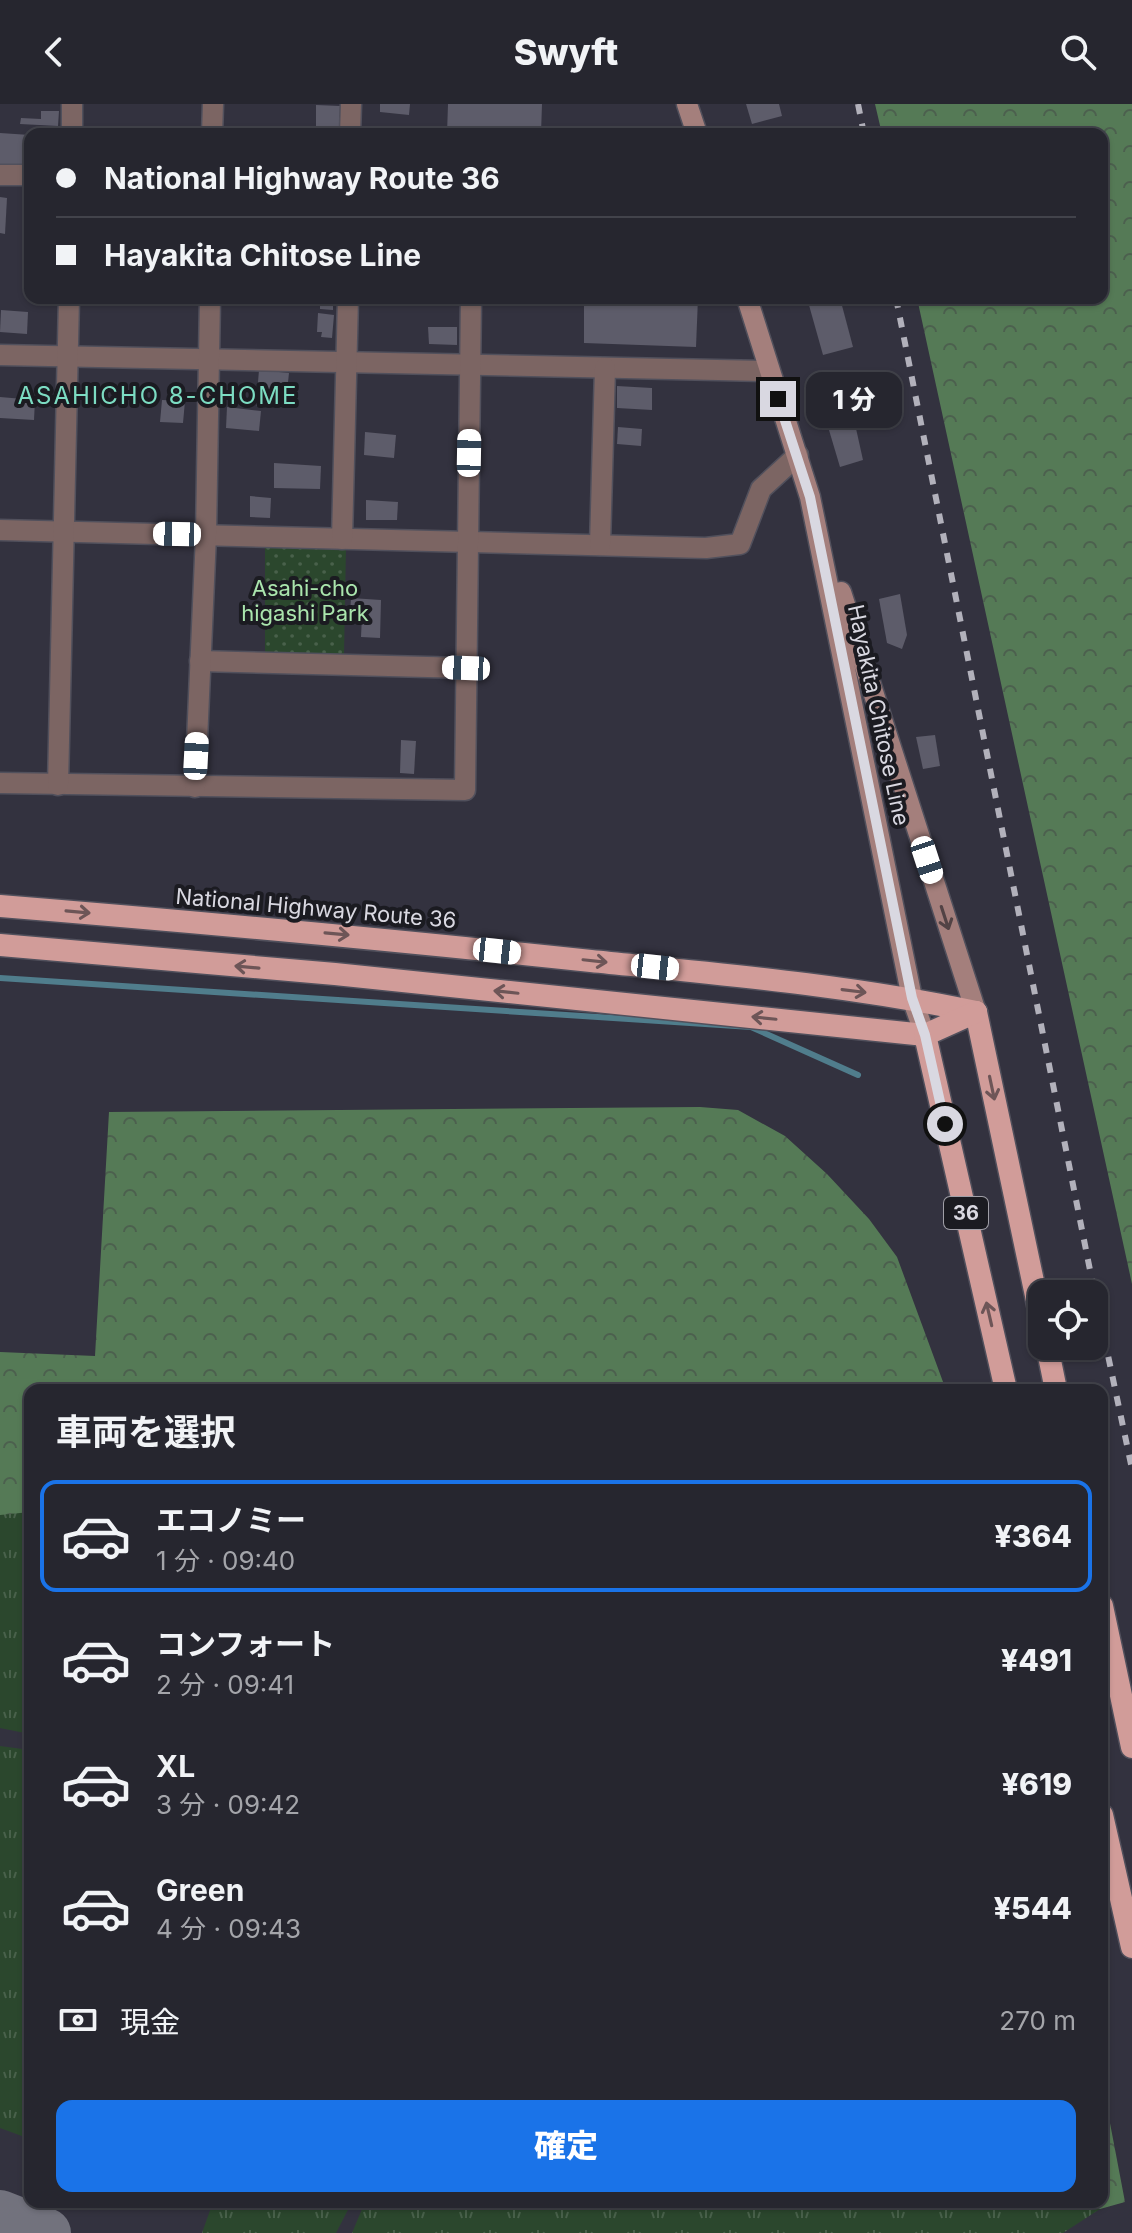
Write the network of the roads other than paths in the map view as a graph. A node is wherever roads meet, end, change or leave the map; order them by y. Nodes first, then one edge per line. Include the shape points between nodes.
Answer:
1 (72, 104) edge
2 (213, 104) edge
3 (351, 104) edge
4 (687, 104) edge
5 (72, 128) edge
6 (212, 128) edge
7 (350, 128) edge
8 (695, 128) edge
9 (0, 175) edge
10 (24, 175) edge
11 (69, 304) edge
12 (210, 304) edge
13 (348, 304) edge
14 (471, 304) edge
15 (749, 304) edge
16 (0, 355) edge
17 (67, 357) junction
18 (209, 360) junction
19 (347, 363) junction
20 (470, 365) junction
21 (605, 368) junction
22 (769, 371) junction
23 (798, 455) junction
24 (810, 497) junction
25 (0, 530) edge
26 (62, 531) junction
27 (206, 535) junction
28 (342, 539) junction
29 (467, 542) junction
30 (600, 545) junction
31 (200, 661) junction
32 (466, 668) junction
33 (0, 783) edge
34 (58, 785) junction
35 (195, 787) junction
36 (0, 906) edge
37 (0, 945) edge
38 (912, 998) junction
39 (976, 1012) junction
40 (925, 1035) junction
41 (1033, 1280) edge
42 (1050, 1360) edge
43 (1005, 1384) edge
44 (1055, 1384) edge
45 (1108, 1634) edge
46 (1132, 1747) edge
47 (1108, 1841) edge
48 (1132, 1947) edge

1 - 5 street
2 - 6 street
3 - 7 street
4 - 8 main road
9 - 10 street
11 - 17 street
12 - 18 street
13 - 19 street
14 - 20 street
15 - 22 main road, Hayakita Chitose Line
16 - 17 street
17 - 18 street
17 - 26 street
18 - 19 street
18 - 27 street
19 - 20 street
19 - 28 street
20 - 21 street
20 - 29 street
21 - 22 street
21 - 30 street
22 - 23 main road, Hayakita Chitose Line
23 - 24 main road, Hayakita Chitose Line
23 - 30 street via 761,489 740,544
24 - 38 main road, Hayakita Chitose Line
24 -> 39 main road, Hayakita Chitose Line
25 - 26 street
26 - 27 street
26 - 34 street
27 - 28 street
27 - 31 street
28 - 29 street
29 - 30 street
29 - 32 street
31 - 32 street
31 - 35 street
32 - 35 street via 465,790
33 - 34 street
34 - 35 street
36 -> 38 highway, National Highway Route 36 via 355,936
40 -> 37 highway
38 - 39 highway, National Highway Route 36
38 - 40 main road, Hayakita Chitose Line
39 - 40 highway
39 -> 41 highway, 36
43 -> 40 highway, 36
42 - 44 highway
45 - 46 highway
47 - 48 highway

